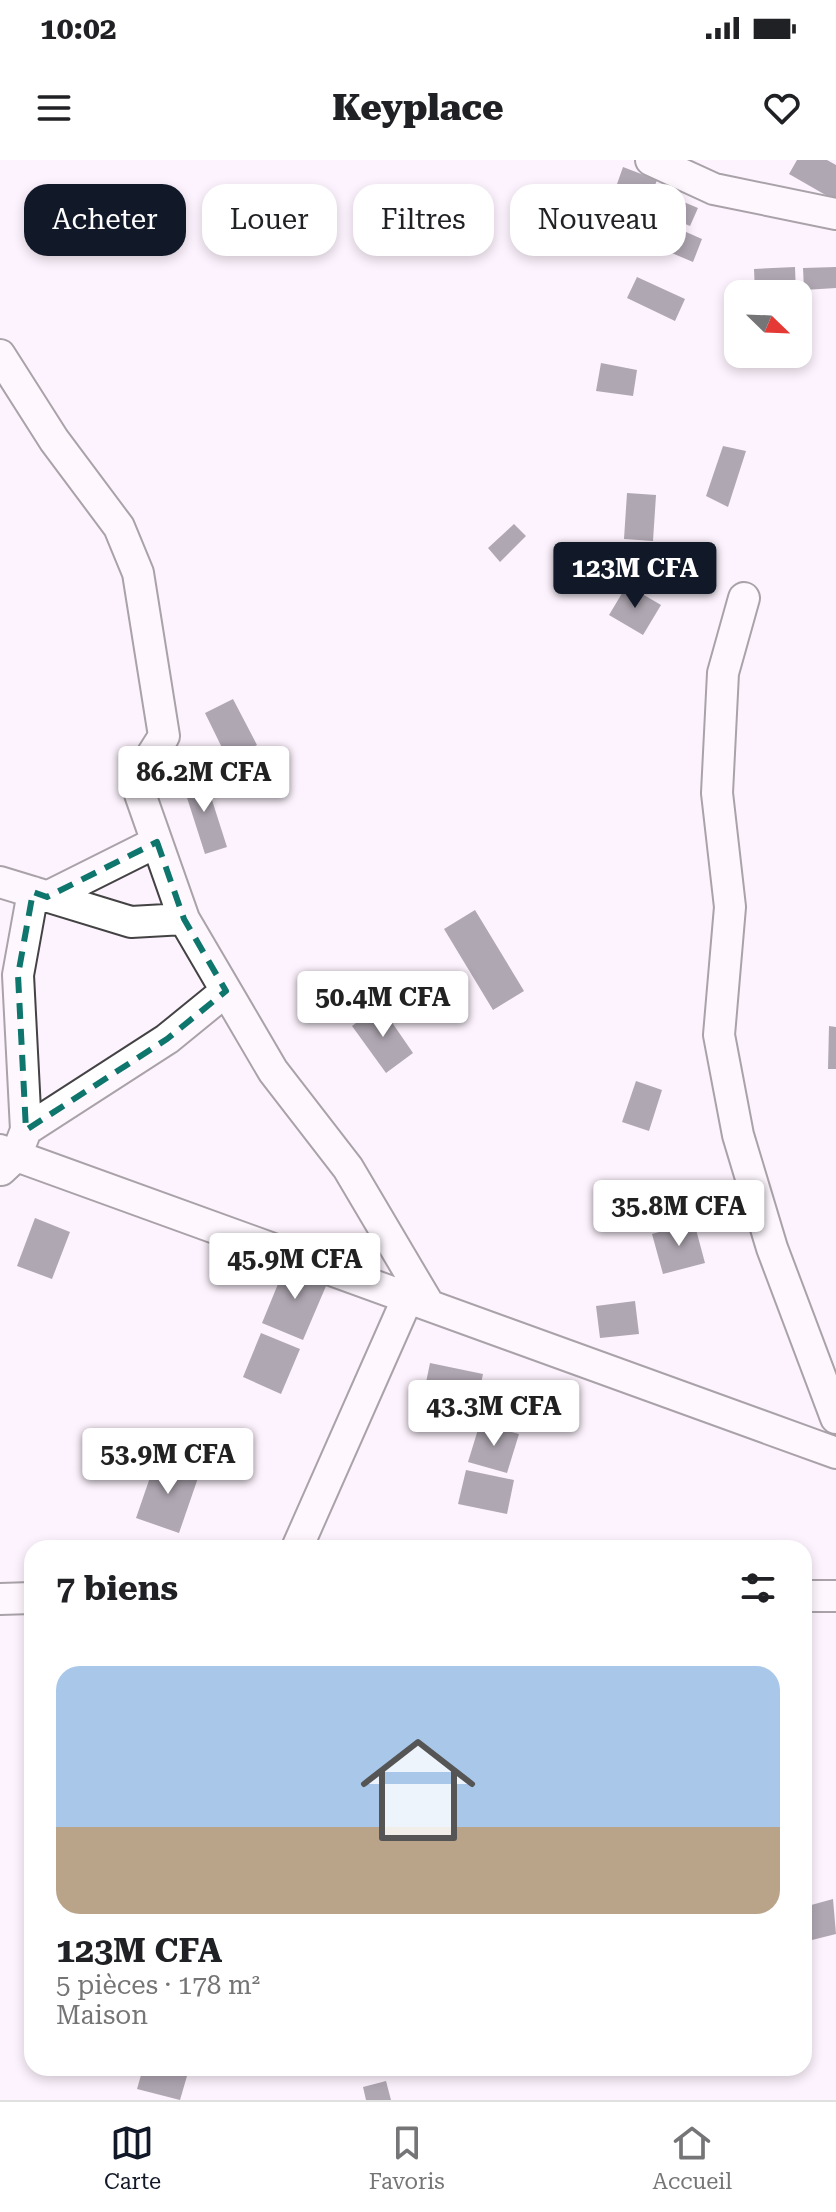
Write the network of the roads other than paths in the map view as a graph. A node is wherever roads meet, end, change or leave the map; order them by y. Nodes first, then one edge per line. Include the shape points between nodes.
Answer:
1 (651, 160) edge
2 (836, 214) edge
3 (0, 355) edge
4 (744, 598) dead end
5 (157, 842) junction
6 (0, 882) edge
7 (40, 895) junction
8 (184, 919) junction
9 (226, 991) junction
10 (10, 1152) edge
11 (418, 1301) junction
12 (836, 1418) edge
13 (836, 1453) edge
14 (301, 1540) edge
15 (812, 1596) edge
16 (836, 1596) edge
17 (24, 1598) edge
18 (0, 1599) edge

1 - 2 street via 714,189
3 - 5 street via 119,527 138,573 164,721 164,736 141,777 140,794
4 - 12 street via 723,673 717,793 730,907 719,1035 738,1135 772,1248
5 - 7 street
5 - 8 street
6 - 7 street
7 - 8 street via 131,922
7 - 10 street via 18,975
8 - 9 street
9 - 10 street
9 - 11 street via 273,1071 348,1168
10 - 11 street
11 - 13 street
11 - 14 street
15 - 16 street
17 - 18 street

